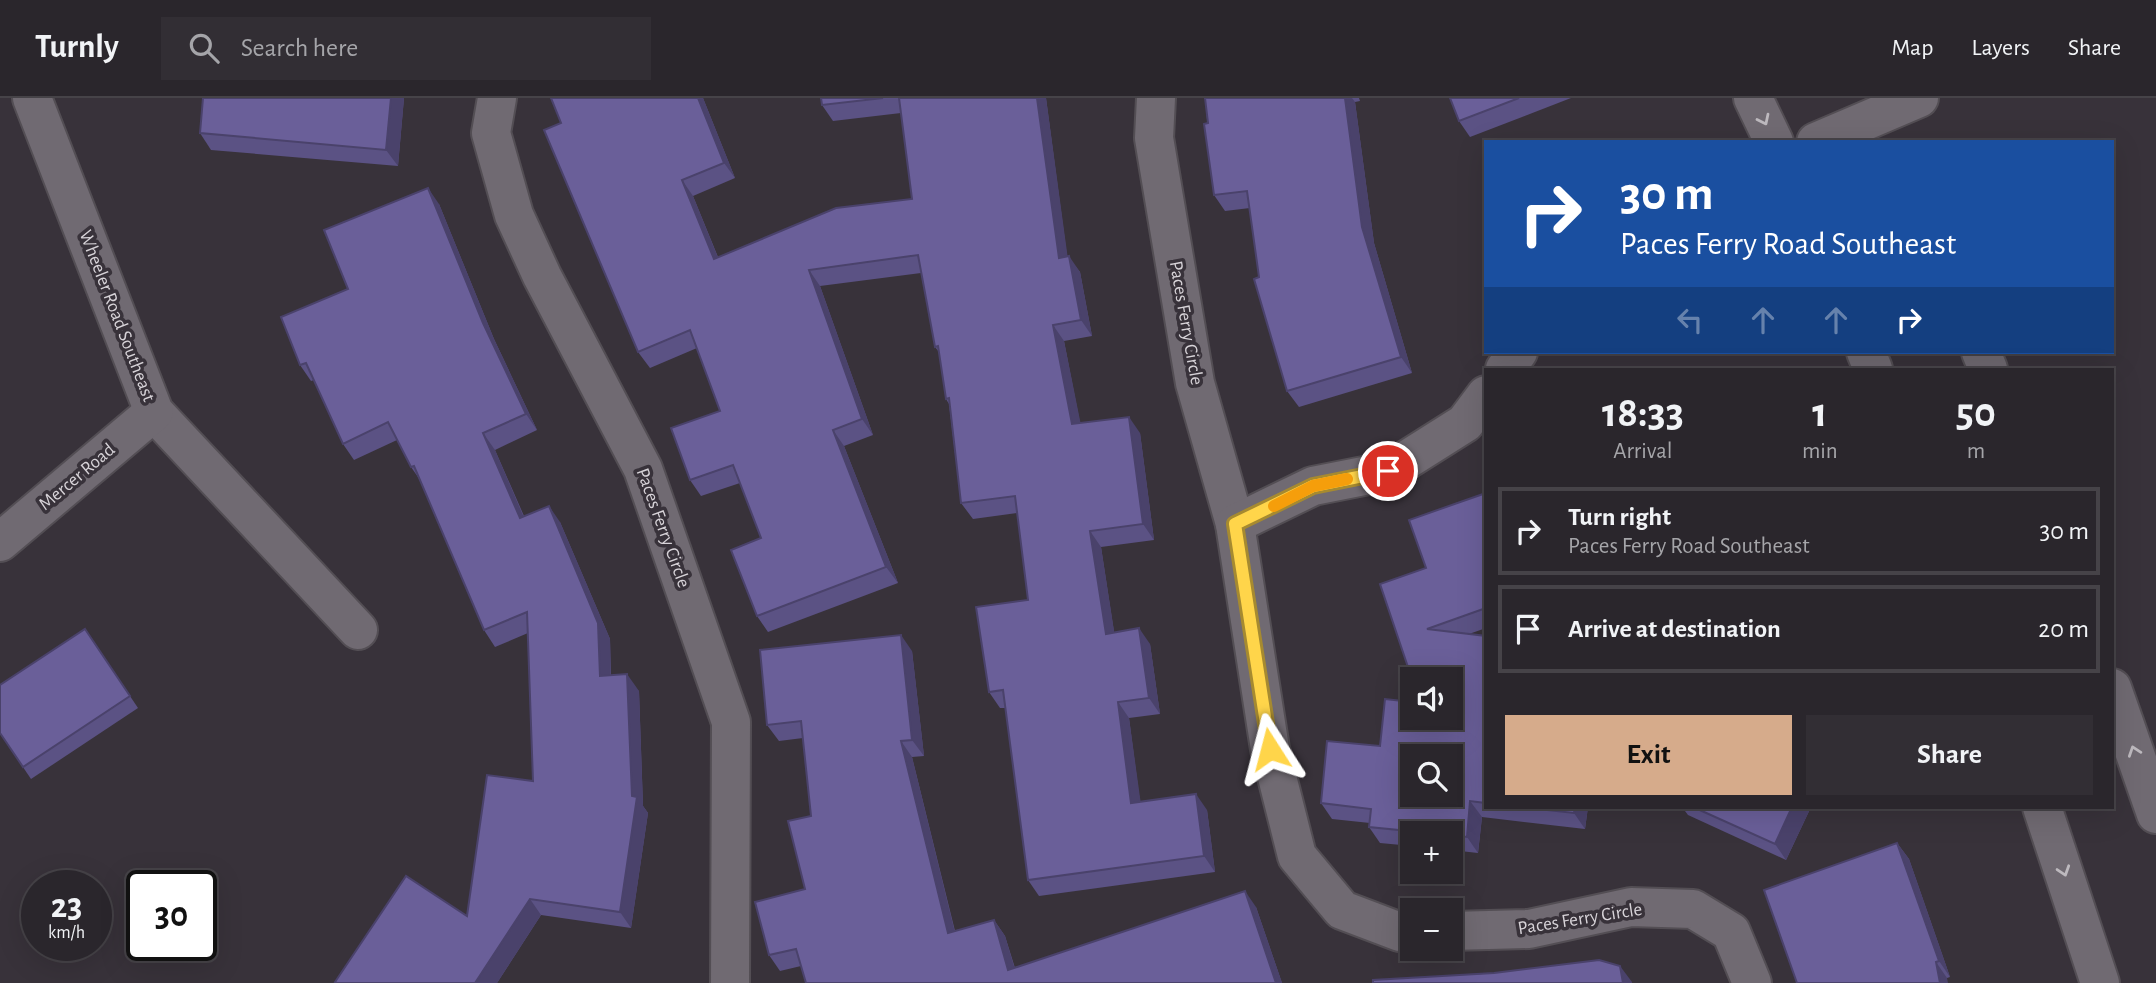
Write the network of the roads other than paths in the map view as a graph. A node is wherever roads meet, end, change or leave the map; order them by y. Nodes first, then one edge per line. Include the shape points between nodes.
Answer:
1 (32, 98) edge
2 (497, 98) edge
3 (1156, 98) edge
4 (1753, 98) edge
5 (1919, 98) edge
6 (1876, 119) edge
7 (1773, 140) edge
8 (1820, 140) edge
9 (1516, 354) edge
10 (1506, 368) edge
11 (1484, 397) edge
12 (154, 412) junction
13 (1235, 524) junction
14 (0, 542) edge
15 (358, 630) dead end
16 (2114, 694) edge
17 (2043, 809) edge
18 (2156, 814) edge
19 (1463, 931) edge
20 (1400, 932) edge
21 (730, 983) edge
22 (1752, 983) edge
23 (2100, 983) edge

1 - 12 street, Wheeler Road Southeast
2 - 21 street, Paces Ferry Circle via 491,133 514,215 541,276 643,469 731,722
3 - 13 street, Paces Ferry Circle via 1154,138 1195,383
4 -> 7 street
5 - 6 street
6 - 8 street
9 - 10 street
11 - 13 street via 1465,423 1388,471 1313,486
12 - 14 street, Mercer Road
12 - 15 street, Wheeler Road Southeast
13 - 20 street, Paces Ferry Circle via 1270,749 1297,856 1342,910
18 -> 16 street
17 -> 23 street
19 - 22 street, Paces Ferry Circle via 1529,929 1630,907 1693,909 1731,932

